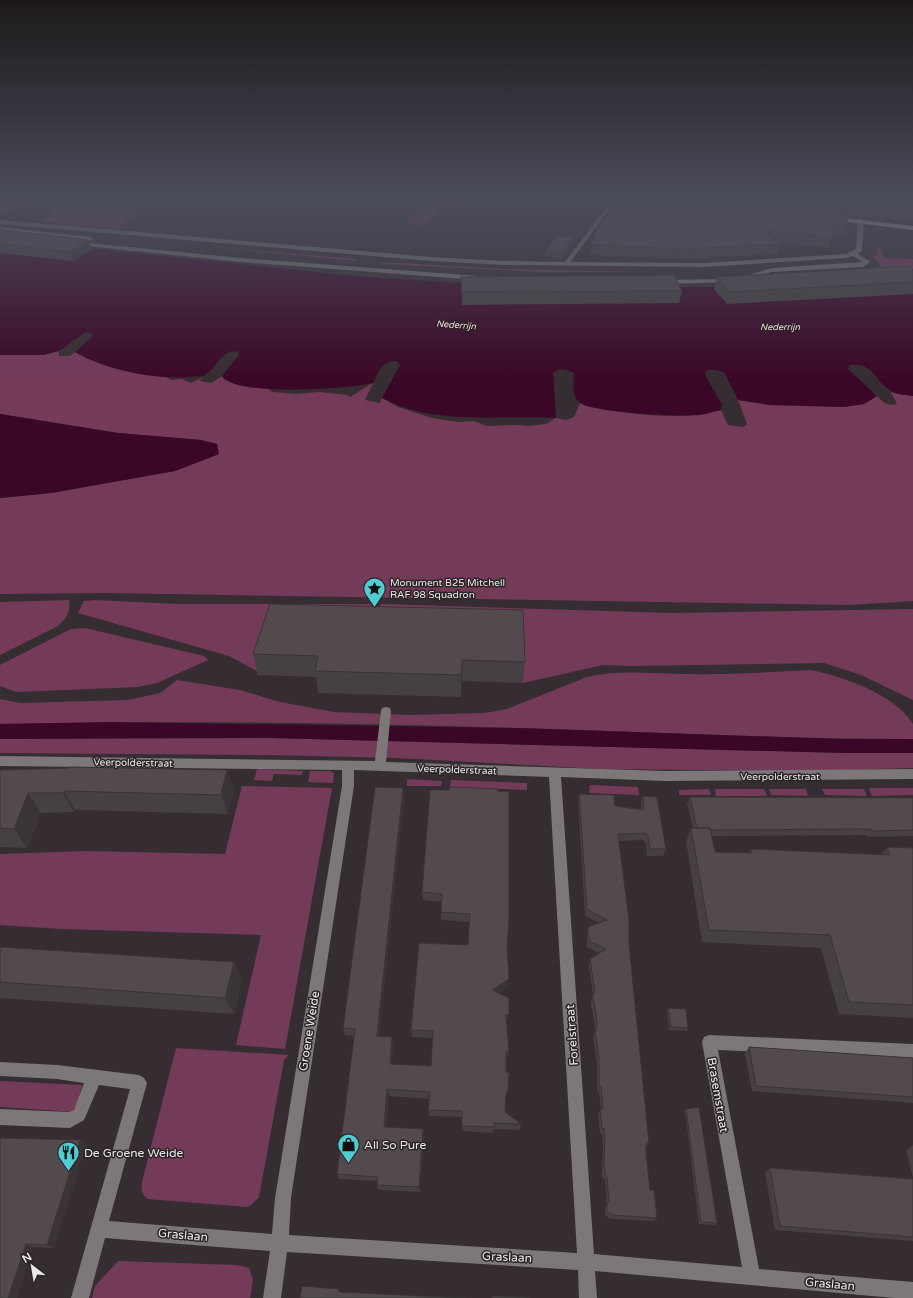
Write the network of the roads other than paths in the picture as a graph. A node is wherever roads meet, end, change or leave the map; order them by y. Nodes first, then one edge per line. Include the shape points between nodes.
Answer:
1 (245, 260) edge
2 (427, 260) edge
3 (569, 260) edge
4 (783, 260) edge
5 (863, 260) edge
6 (566, 264) junction
7 (484, 278) edge
8 (762, 280) edge
9 (732, 281) junction
10 (660, 282) edge
11 (386, 714) dead end
12 (381, 760) junction
13 (0, 761) edge
14 (348, 765) junction
15 (555, 773) junction
16 (913, 774) edge
17 (913, 1051) edge
18 (0, 1069) edge
19 (94, 1078) junction
20 (0, 1117) edge
21 (100, 1228) junction
22 (280, 1243) junction
23 (587, 1262) junction
24 (752, 1277) junction
25 (913, 1291) edge
26 (881, 1293) edge
27 (80, 1298) edge
28 (272, 1298) edge
29 (588, 1298) edge

1 - 7 street
2 - 6 street
3 - 6 street
4 - 6 street via 704,264
5 - 9 street via 867,262 863,265 772,270
8 - 9 street
9 - 10 street
11 - 12 street
12 - 14 street, Veerpolderstraat
12 - 15 street, Veerpolderstraat
13 - 14 street, Veerpolderstraat
14 - 22 street, Groene Weide via 348,786 283,1198
15 - 16 street, Veerpolderstraat via 665,776
15 - 23 street, Forelstraat
17 - 24 street, Brasemstraat via 709,1042
18 - 19 street via 57,1072
19 - 20 street via 79,1115 70,1120
19 - 21 street via 138,1083
21 - 22 street, Graslaan
21 - 27 street
22 - 23 street, Graslaan
22 - 28 street, Groene Weide
23 - 24 street, Graslaan
23 - 29 street, Forelstraat
24 - 26 street, Graslaan
25 - 26 street, Graslaan

